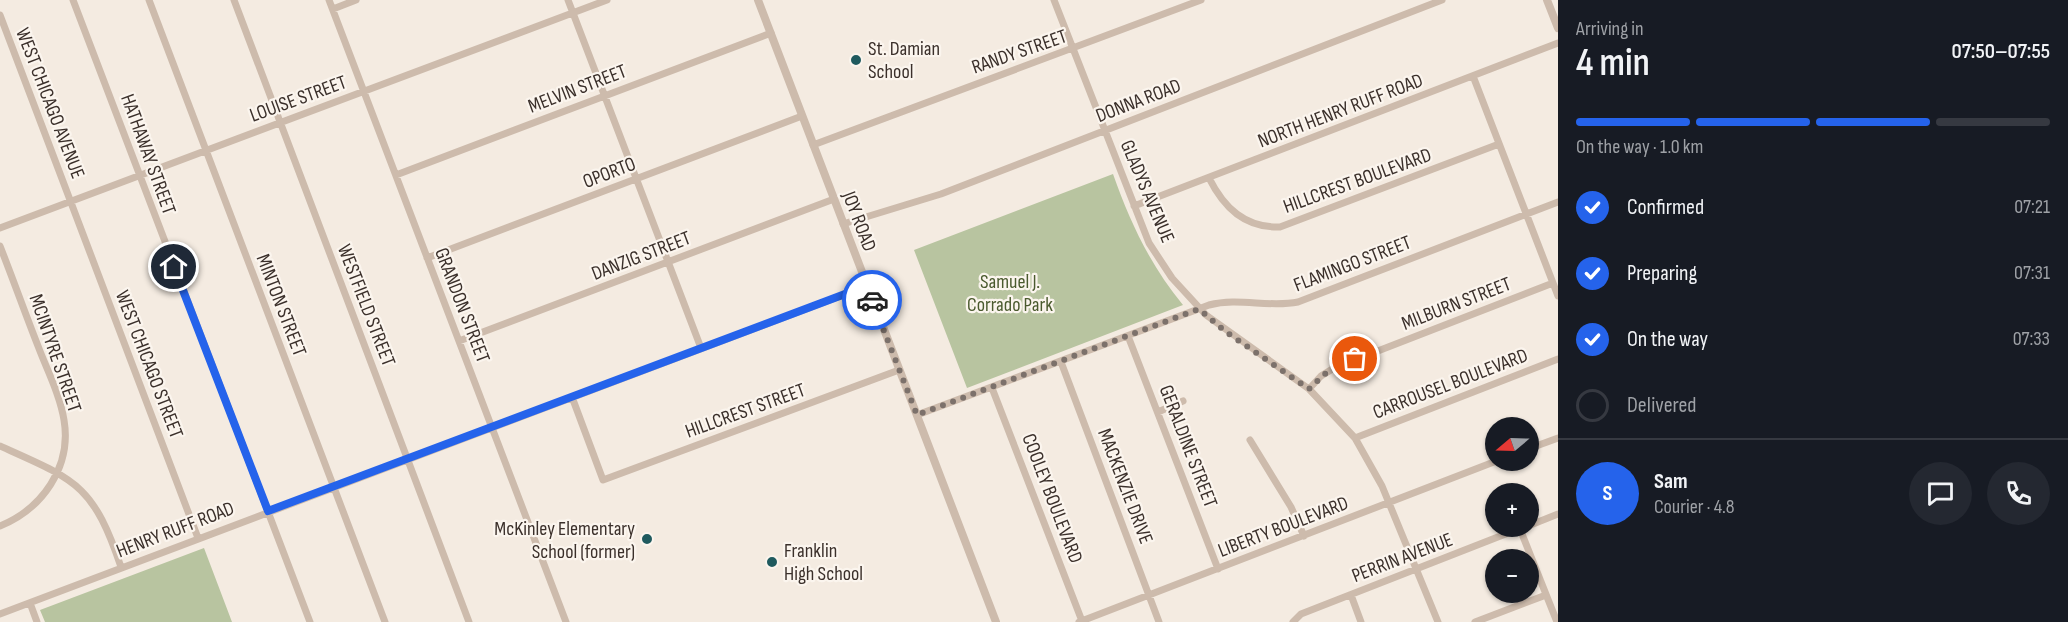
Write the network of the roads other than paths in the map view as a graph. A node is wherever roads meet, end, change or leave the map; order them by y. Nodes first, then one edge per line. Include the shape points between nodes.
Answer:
1 (73, 0) edge
2 (149, 0) edge
3 (234, 0) edge
4 (329, 0) edge
5 (356, 0) edge
6 (568, 0) edge
7 (607, 0) edge
8 (758, 0) edge
9 (1054, 0) edge
10 (1201, 0) edge
11 (1442, 0) edge
12 (1547, 0) edge
13 (333, 9) junction
14 (573, 13) junction
15 (0, 15) edge
16 (1558, 27) edge
17 (771, 33) junction
18 (1558, 43) edge
19 (1074, 50) junction
20 (1473, 76) junction
21 (364, 92) junction
22 (604, 96) junction
23 (802, 116) junction
24 (280, 123) junction
25 (1105, 130) junction
26 (1499, 144) junction
27 (813, 145) junction
28 (204, 151) junction
29 (396, 175) junction
30 (139, 176) junction
31 (1209, 178) junction
32 (636, 179) junction
33 (834, 199) junction
34 (71, 202) junction
35 (1558, 202) edge
36 (1134, 206) junction
37 (1526, 214) junction
38 (843, 224) junction
39 (0, 228) edge
40 (0, 246) edge
41 (427, 258) junction
42 (668, 262) junction
43 (1553, 283) junction
44 (867, 286) junction
45 (1558, 296) edge
46 (1199, 309) junction
47 (1128, 336) junction
48 (459, 341) junction
49 (701, 348) junction
50 (1558, 359) edge
51 (1061, 362) junction
52 (899, 370) junction
53 (992, 388) junction
54 (1309, 389) junction
55 (572, 397) junction
56 (1183, 401) dead end
57 (1158, 412) junction
58 (917, 415) junction
59 (492, 427) junction
60 (1355, 438) junction
61 (1558, 438) edge
62 (1250, 440) dead end
63 (1539, 445) edge
64 (0, 446) edge
65 (407, 459) junction
66 (1485, 465) edge
67 (57, 472) junction
68 (334, 487) junction
69 (1389, 503) junction
70 (268, 511) junction
71 (1558, 514) edge
72 (1539, 521) edge
73 (0, 526) edge
74 (1304, 536) junction
75 (1500, 537) edge
76 (1528, 537) edge
77 (198, 538) junction
78 (122, 567) junction
79 (1218, 569) junction
80 (1416, 570) junction
81 (1150, 595) junction
82 (1351, 595) junction
83 (1546, 595) junction
84 (30, 603) junction
85 (0, 614) edge
86 (1081, 621) edge
87 (37, 622) edge
88 (310, 622) edge
89 (385, 622) edge
90 (469, 622) edge
91 (566, 622) edge
92 (996, 622) edge
93 (1160, 622) edge
94 (1293, 622) edge
95 (1361, 622) edge
96 (1438, 622) edge
97 (1475, 622) edge
98 (1557, 622) edge

1 - 30 street, HATHAWAY STREET
2 - 28 street, MINTON STREET
3 - 24 street, WESTFIELD STREET
4 - 13 street, GRANDON STREET
5 - 13 street
6 - 14 street
7 - 14 street, LOUISE STREET
8 - 17 street, JOY ROAD
9 - 19 street, GLADYS AVENUE
10 - 19 street, RANDY STREET
11 - 25 street, DONNA ROAD
12 - 16 street
13 - 21 street, GRANDON STREET
14 - 21 street, LOUISE STREET
14 - 22 street
15 - 34 street, WEST CHICAGO AVENUE
17 - 22 street, MELVIN STREET
17 - 23 street, JOY ROAD
18 - 20 street, NORTH HENRY RUFF ROAD
19 - 25 street, GLADYS AVENUE
19 - 27 street, RANDY STREET
20 - 26 street
20 - 31 street, NORTH HENRY RUFF ROAD
21 - 24 street, LOUISE STREET
21 - 29 street, GRANDON STREET
22 - 29 street, MELVIN STREET
22 - 32 street
23 - 27 street, JOY ROAD
23 - 32 street, OPORTO
24 - 28 street, LOUISE STREET
24 - 65 street, WESTFIELD STREET
25 - 36 street, GLADYS AVENUE
25 - 38 street, DONNA ROAD via 926,199
26 - 31 street, HILLCREST BOULEVARD via 1280,227 1258,225 1237,215 1221,200
26 - 37 street
27 - 33 street, JOY ROAD
28 - 30 street, LOUISE STREET
28 - 68 street, MINTON STREET
29 - 41 street, GRANDON STREET
30 - 34 street, LOUISE STREET
30 - 70 street, HATHAWAY STREET
31 - 36 street, NORTH HENRY RUFF ROAD
32 - 41 street, OPORTO
32 - 42 street
33 - 38 street, JOY ROAD
33 - 42 street, DANZIG STREET
34 - 39 street, LOUISE STREET
34 - 77 street, WEST CHICAGO STREET
35 - 37 street, FLAMINGO STREET
36 - 46 street, GLADYS AVENUE via 1162,264
37 - 43 street
37 - 46 street, FLAMINGO STREET via 1298,302 1272,306 1230,301
38 - 44 street, JOY ROAD
40 - 67 street, MCINTYRE STREET via 62,411 65,441
41 - 48 street, GRANDON STREET
42 - 48 street, DANZIG STREET
42 - 49 street
43 - 45 street
43 - 54 street, MILBURN STREET via 1334,368
44 - 49 street, HENRY RUFF ROAD
44 - 52 street, JOY ROAD
46 - 47 street, FLAMINGO STREET
46 - 54 street, GLADYS AVENUE
47 - 51 street, FLAMINGO STREET
47 - 57 street, GERALDINE STREET
48 - 59 street, GRANDON STREET
49 - 55 street, HENRY RUFF ROAD
50 - 60 street, CARROUSEL BOULEVARD
51 - 53 street, FLAMINGO STREET
51 - 81 street, MACKENZIE DRIVE
52 - 55 street, HILLCREST STREET via 603,480
52 - 58 street, JOY ROAD
53 - 58 street, FLAMINGO STREET
53 - 86 street, COOLEY BOULEVARD
54 - 60 street, GLADYS AVENUE
55 - 59 street, HENRY RUFF ROAD
56 - 57 street
57 - 79 street, GERALDINE STREET
58 - 92 street, JOY ROAD
59 - 65 street, HENRY RUFF ROAD
59 - 91 street, GRANDON STREET
60 - 69 street, GLADYS AVENUE
61 - 63 street
62 - 74 street
64 - 67 street
65 - 68 street, HENRY RUFF ROAD
65 - 90 street, WESTFIELD STREET
66 - 69 street, LIBERTY BOULEVARD
67 - 73 street, MCINTYRE STREET via 35,505
67 - 78 street via 80,487 96,507
68 - 70 street, HENRY RUFF ROAD
68 - 89 street, MINTON STREET
69 - 74 street, LIBERTY BOULEVARD
69 - 80 street, GLADYS AVENUE
70 - 77 street, HENRY RUFF ROAD
70 - 88 street, HATHAWAY STREET
71 - 72 street, PERRIN AVENUE
74 - 79 street, LIBERTY BOULEVARD
75 - 80 street, PERRIN AVENUE
76 - 83 street
77 - 78 street, HENRY RUFF ROAD
78 - 84 street, HENRY RUFF ROAD
79 - 81 street, LIBERTY BOULEVARD
80 - 82 street, PERRIN AVENUE
80 - 96 street, GLADYS AVENUE
81 - 86 street, LIBERTY BOULEVARD
81 - 93 street, MACKENZIE DRIVE
82 - 94 street, PERRIN AVENUE via 1301,614
82 - 95 street
83 - 97 street
83 - 98 street
84 - 85 street, HENRY RUFF ROAD
84 - 87 street

